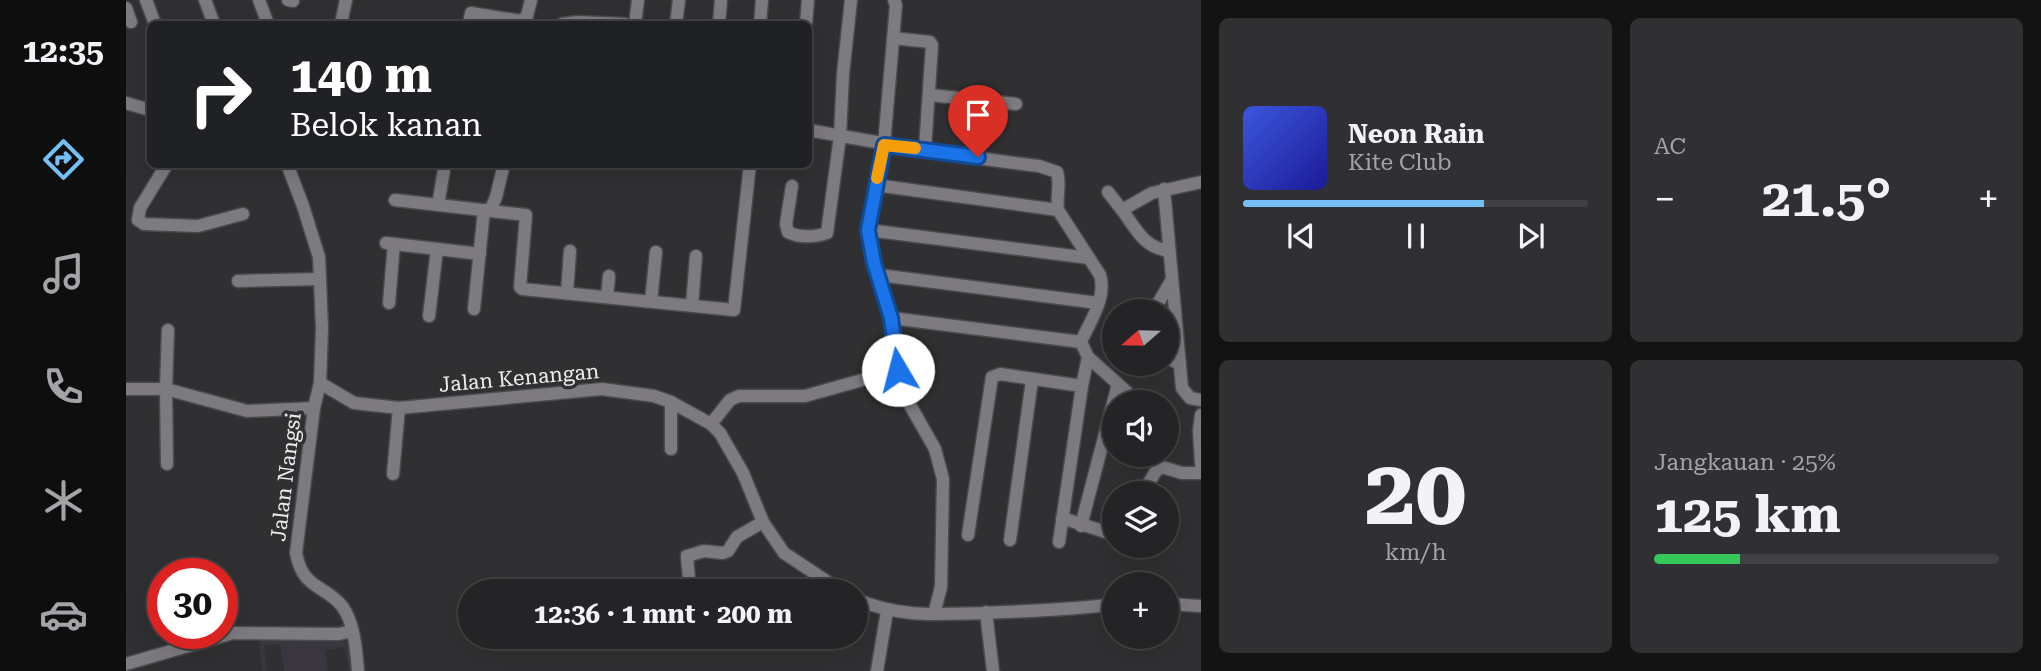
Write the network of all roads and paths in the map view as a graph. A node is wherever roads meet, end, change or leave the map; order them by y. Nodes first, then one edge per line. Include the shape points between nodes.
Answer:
1 (146, 0) edge
2 (205, 0) edge
3 (259, 0) edge
4 (346, 0) edge
5 (531, 0) edge
6 (638, 0) edge
7 (679, 0) edge
8 (721, 0) edge
9 (762, 0) edge
10 (808, 0) edge
11 (850, 0) edge
12 (894, 0) edge
13 (126, 8) edge
14 (154, 21) edge
15 (213, 21) edge
16 (267, 21) edge
17 (342, 21) edge
18 (470, 21) edge
19 (521, 21) edge
20 (521, 21) edge
21 (635, 21) edge
22 (676, 21) edge
23 (719, 21) edge
24 (760, 21) edge
25 (806, 21) edge
26 (131, 22) dead end
27 (893, 38) junction
28 (930, 95) junction
29 (126, 103) edge
30 (1016, 104) dead end
31 (147, 109) edge
32 (812, 131) edge
33 (840, 136) junction
34 (884, 145) junction
35 (925, 149) junction
36 (164, 168) edge
37 (288, 168) edge
38 (444, 168) edge
39 (503, 168) edge
40 (750, 168) edge
41 (1201, 182) edge
42 (875, 185) junction
43 (792, 186) dead end
44 (1164, 189) junction
45 (1108, 192) dead end
46 (396, 200) dead end
47 (438, 205) junction
48 (487, 210) junction
49 (1058, 210) junction
50 (1122, 210) junction
51 (132, 213) edge
52 (243, 214) dead end
53 (868, 230) junction
54 (437, 249) junction
55 (570, 251) dead end
56 (1169, 251) junction
57 (656, 252) dead end
58 (480, 254) junction
59 (696, 256) dead end
60 (1089, 258) junction
61 (876, 269) junction
62 (608, 276) dead end
63 (320, 279) junction
64 (238, 281) dead end
65 (1171, 281) junction
66 (567, 293) junction
67 (607, 297) junction
68 (1161, 299) edge
69 (1173, 299) edge
70 (651, 301) junction
71 (389, 303) dead end
72 (1098, 303) junction
73 (692, 305) junction
74 (474, 309) dead end
75 (429, 317) dead end
76 (891, 318) junction
77 (168, 330) dead end
78 (1081, 342) junction
79 (1088, 357) junction
80 (1180, 364) edge
81 (898, 370) junction
82 (1032, 380) junction
83 (320, 383) junction
84 (1118, 384) junction
85 (1082, 386) junction
86 (126, 389) edge
87 (166, 389) junction
88 (1125, 390) edge
89 (1201, 400) edge
90 (671, 402) junction
91 (314, 408) junction
92 (399, 408) junction
93 (1201, 415) edge
94 (711, 424) junction
95 (671, 449) dead end
96 (167, 464) dead end
97 (1201, 464) edge
98 (1201, 473) edge
99 (393, 474) dead end
100 (1150, 481) edge
101 (1062, 518) junction
102 (763, 522) junction
103 (1081, 526) junction
104 (1102, 532) edge
105 (968, 535) dead end
106 (1010, 540) dead end
107 (1059, 542) dead end
108 (689, 579) edge
109 (823, 579) edge
110 (868, 604) edge
111 (1102, 605) edge
112 (1179, 605) edge
113 (1201, 606) edge
114 (887, 611) junction
115 (986, 612) junction
116 (934, 614) junction
117 (352, 631) junction
118 (126, 664) edge
119 (358, 671) edge
120 (877, 671) edge
121 (993, 671) edge

1 - 14 street
2 - 15 street
3 - 16 street
4 - 17 street
5 - 20 street
6 - 21 street
7 - 22 street
8 - 23 street
9 - 24 street
10 - 25 street
11 - 33 street
12 - 27 street
13 - 26 street
18 - 19 street via 471,13
27 - 28 street via 932,43
27 - 34 street
28 - 30 street
28 - 35 street
29 - 31 street
32 - 33 street
33 - 34 street
33 - 43 street via 827,233 794,236 788,232
34 - 35 street
34 - 42 street
35 - 49 street via 1057,172
36 - 51 street
37 - 63 street, Jalan Nangsi via 314,238
38 - 47 street
39 - 48 street via 496,197
40 - 73 street via 734,310
41 - 44 street
42 - 49 street
42 - 53 street
44 - 50 street
44 - 56 street
45 - 50 street
46 - 47 street
47 - 48 street
48 - 58 street
48 - 66 street via 526,215 520,289
49 - 60 street
50 - 56 street via 1149,245
51 - 52 street via 144,224 198,226
53 - 60 street
53 - 61 street
54 - 58 street
54 - 71 street via 390,244
54 - 75 street
55 - 66 street
56 - 65 street
57 - 70 street
58 - 74 street
59 - 73 street
60 - 72 street via 1103,286
61 - 72 street
61 - 76 street
62 - 67 street
63 - 64 street
63 - 83 street, Jalan Nangsi
65 - 68 street
65 - 69 street
66 - 67 street
67 - 70 street
70 - 73 street
72 - 78 street
76 - 78 street
76 - 81 street
77 - 87 street
78 - 79 street
79 - 84 street
79 - 85 street
80 - 89 street via 1185,393
81 - 94 street via 805,396 739,396 730,400
81 - 116 street via 906,396 935,449 943,479 942,587
82 - 85 street
82 - 105 street via 1000,374 990,380
82 - 106 street
83 - 91 street, Jalan Nangsi
83 - 92 street, Jalan Kenangan via 354,403
84 - 88 street
84 - 103 street
85 - 101 street
86 - 87 street
87 - 91 street via 247,411
87 - 96 street
90 - 92 street, Jalan Kenangan via 602,388
90 - 94 street, Jalan Kenangan
90 - 95 street
91 - 117 street, Jalan Nangsi via 296,554 310,583 339,603
92 - 99 street
93 - 97 street
94 - 102 street, Jalan Kenangan via 743,473
98 - 100 street via 1182,474 1162,467
101 - 103 street
101 - 107 street
102 - 108 street via 737,537 728,551 687,556
102 - 109 street, Jalan Kenangan via 784,553
103 - 104 street
110 - 114 street
111 - 115 street
112 - 113 street
114 - 116 street
114 - 120 street
115 - 116 street
115 - 121 street
117 - 118 street via 233,633
117 - 119 street, Jalan Nangsi

